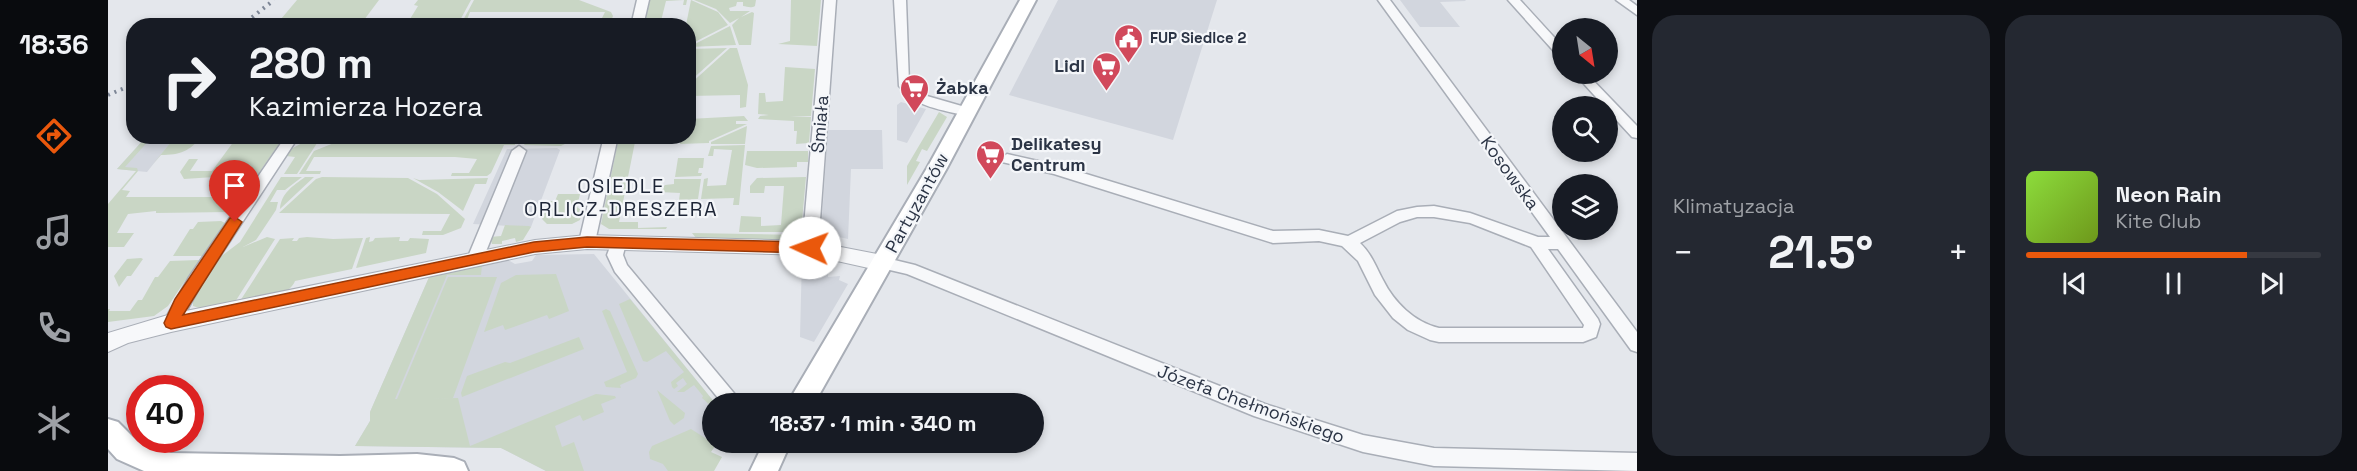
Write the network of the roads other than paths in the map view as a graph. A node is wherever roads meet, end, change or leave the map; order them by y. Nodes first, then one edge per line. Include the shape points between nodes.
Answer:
1 (643, 0) edge
2 (830, 0) edge
3 (900, 0) edge
4 (1028, 0) edge
5 (1384, 0) edge
6 (1514, 0) edge
7 (1622, 0) edge
8 (1637, 12) edge
9 (639, 18) edge
10 (1552, 42) edge
11 (1590, 84) edge
12 (967, 112) junction
13 (1637, 134) edge
14 (288, 144) edge
15 (609, 144) edge
16 (519, 152) dead end
17 (1006, 159) dead end
18 (587, 242) junction
19 (618, 243) junction
20 (1348, 243) junction
21 (1536, 243) junction
22 (1562, 243) junction
23 (810, 248) junction
24 (475, 259) junction
25 (882, 263) junction
26 (171, 323) junction
27 (108, 343) edge
28 (1637, 345) edge
29 (725, 393) edge
30 (806, 393) edge
31 (108, 431) edge
32 (773, 453) edge
33 (1637, 462) edge
34 (454, 471) edge
35 (764, 471) edge

1 - 9 street
2 - 23 street, Śmiała
3 - 12 street via 903,83 907,90
4 - 12 main road, Partyzantów
5 - 22 street, Kosowska
6 - 10 street
7 - 8 street
11 - 13 street
12 - 25 main road, Partyzantów
14 - 26 street
15 - 18 street
16 - 24 street
17 - 20 street via 1055,169 1273,237 1320,235
18 - 19 street
18 - 24 street via 534,247
19 - 23 street
19 - 29 street via 615,255 620,268
20 - 21 street via 1403,215 1429,212 1512,231
20 - 21 street via 1358,250 1381,292 1413,326 1425,333 1439,336 1590,332 1592,324
21 - 22 street
22 - 28 street, Kosowska
23 - 25 street
24 - 26 street
25 - 30 main road, Partyzantów
25 - 33 street, Józefa Chełmońskiego via 910,270 1254,408 1350,441 1434,457
26 - 27 street
31 - 34 main road via 127,450 171,466 417,467
32 - 35 main road

